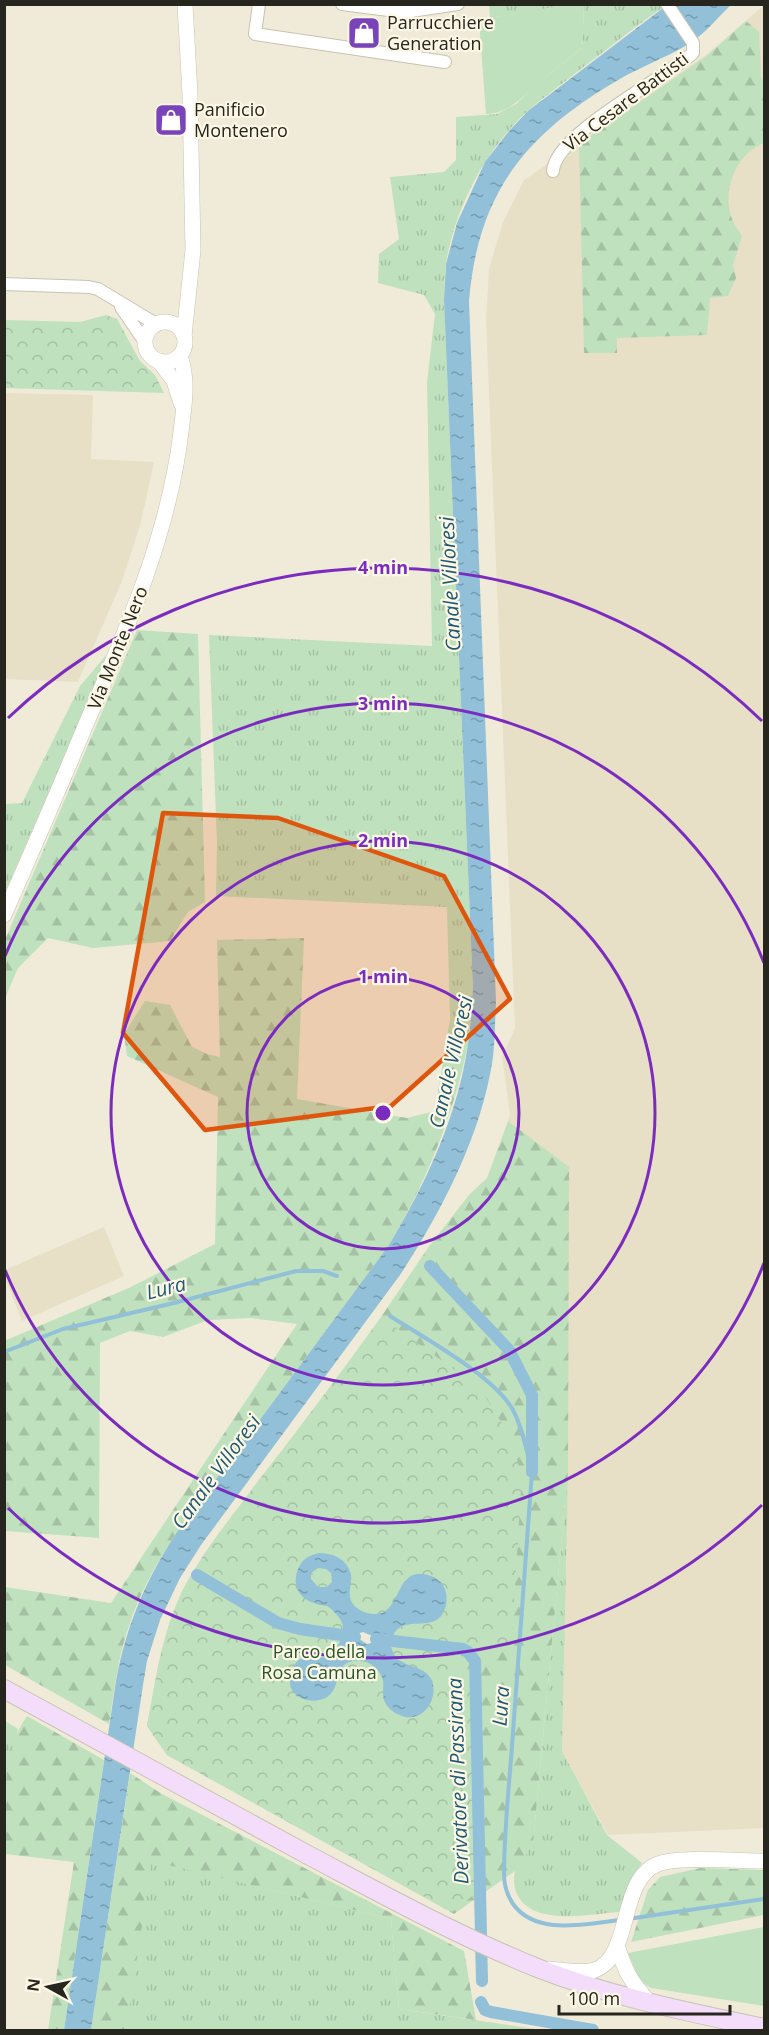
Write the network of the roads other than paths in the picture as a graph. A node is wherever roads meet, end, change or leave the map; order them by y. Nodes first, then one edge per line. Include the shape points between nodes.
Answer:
1 (185, 4) edge
2 (259, 4) edge
3 (342, 4) edge
4 (458, 4) edge
5 (667, 4) edge
6 (379, 7) edge
7 (445, 62) dead end
8 (553, 171) dead end
9 (190, 280) junction
10 (4, 284) edge
11 (117, 302) junction
12 (159, 323) junction
13 (184, 336) junction
14 (145, 342) junction
15 (180, 356) junction
16 (159, 361) junction
17 (183, 415) junction
18 (4, 915) edge
19 (4, 1689) edge
20 (765, 1861) edge
21 (617, 1945) junction
22 (540, 1969) junction
23 (650, 2003) junction
24 (765, 2028) edge

1 - 9 street via 192,152
2 - 7 street via 255,34
3 - 6 street
4 - 6 street via 404,12
5 - 8 street, Via Cesare Battisti via 693,43 691,55 632,94 560,152
9 - 12 street via 175,311
9 - 13 street
10 - 11 street via 89,287
11 - 12 street
11 - 14 street
12 - 13 street via 176,325
12 - 14 street via 148,332
13 - 15 street
14 - 16 street via 149,354
15 - 16 street via 170,362
15 - 17 street, Via Monte Nero via 186,387
16 - 17 street, Via Monte Nero via 174,381
17 - 18 street, Via Monte Nero via 168,508 141,596
19 - 22 main road via 437,1924
20 - 21 street via 678,1861 660,1863 644,1872
21 - 22 street via 606,1965 592,1971
21 - 23 street via 624,1969
22 - 23 main road
23 - 24 main road

